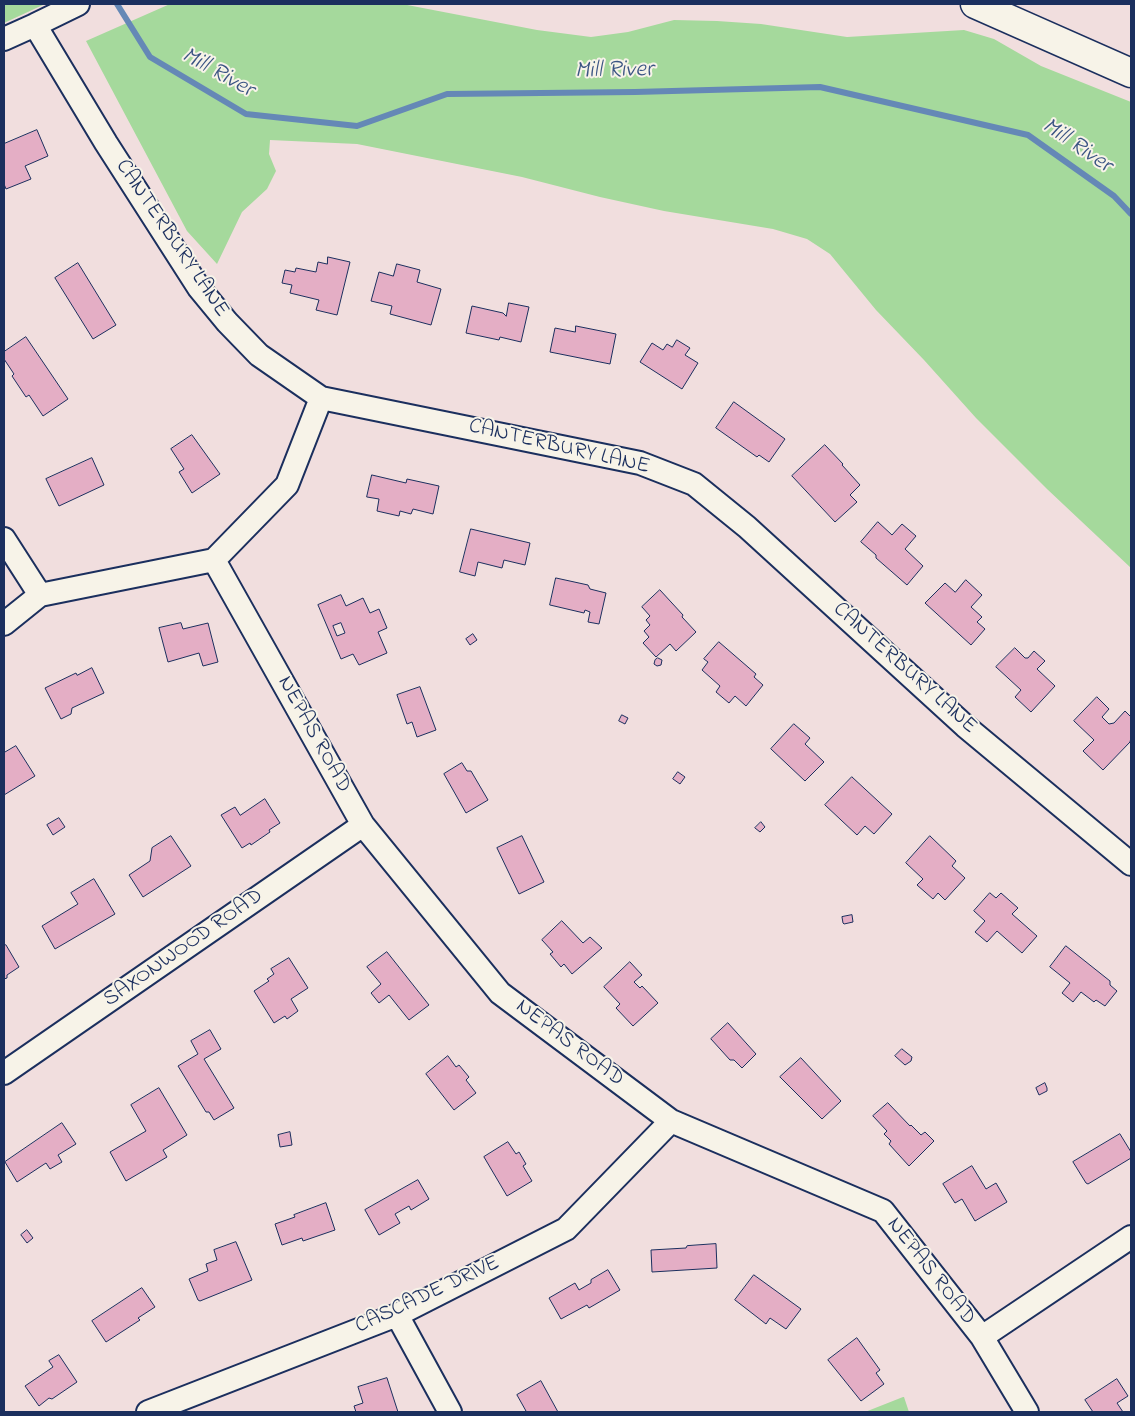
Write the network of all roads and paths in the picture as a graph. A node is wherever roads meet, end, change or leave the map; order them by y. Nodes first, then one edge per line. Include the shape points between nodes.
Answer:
1 (78, 4) edge
2 (979, 5) edge
3 (35, 25) junction
4 (4, 39) edge
5 (1131, 73) edge
6 (321, 398) junction
7 (4, 539) edge
8 (214, 560) junction
9 (40, 595) junction
10 (4, 624) edge
11 (363, 825) junction
12 (1131, 864) edge
13 (4, 1073) edge
14 (671, 1121) junction
15 (1131, 1237) edge
16 (397, 1314) junction
17 (982, 1337) junction
18 (148, 1412) edge
19 (450, 1412) edge
20 (1027, 1412) edge

1 - 3 street
2 - 5 street
3 - 4 street
3 - 6 street, CANTERBURY LANE via 199,288 226,322 259,355
6 - 8 street via 287,485
6 - 12 street, CANTERBURY LANE via 640,463 694,484 747,527 966,726
7 - 9 street
8 - 9 street
8 - 11 street, NEPAS ROAD
9 - 10 street
11 - 13 street, SAXONWOOD ROAD
11 - 14 street, NEPAS ROAD via 500,992
14 - 16 street, CASCADE DRIVE via 566,1229
14 - 17 street, NEPAS ROAD via 883,1211
15 - 17 street
16 - 18 street, CASCADE DRIVE
16 - 19 street
17 - 20 street, NEPAS ROAD

